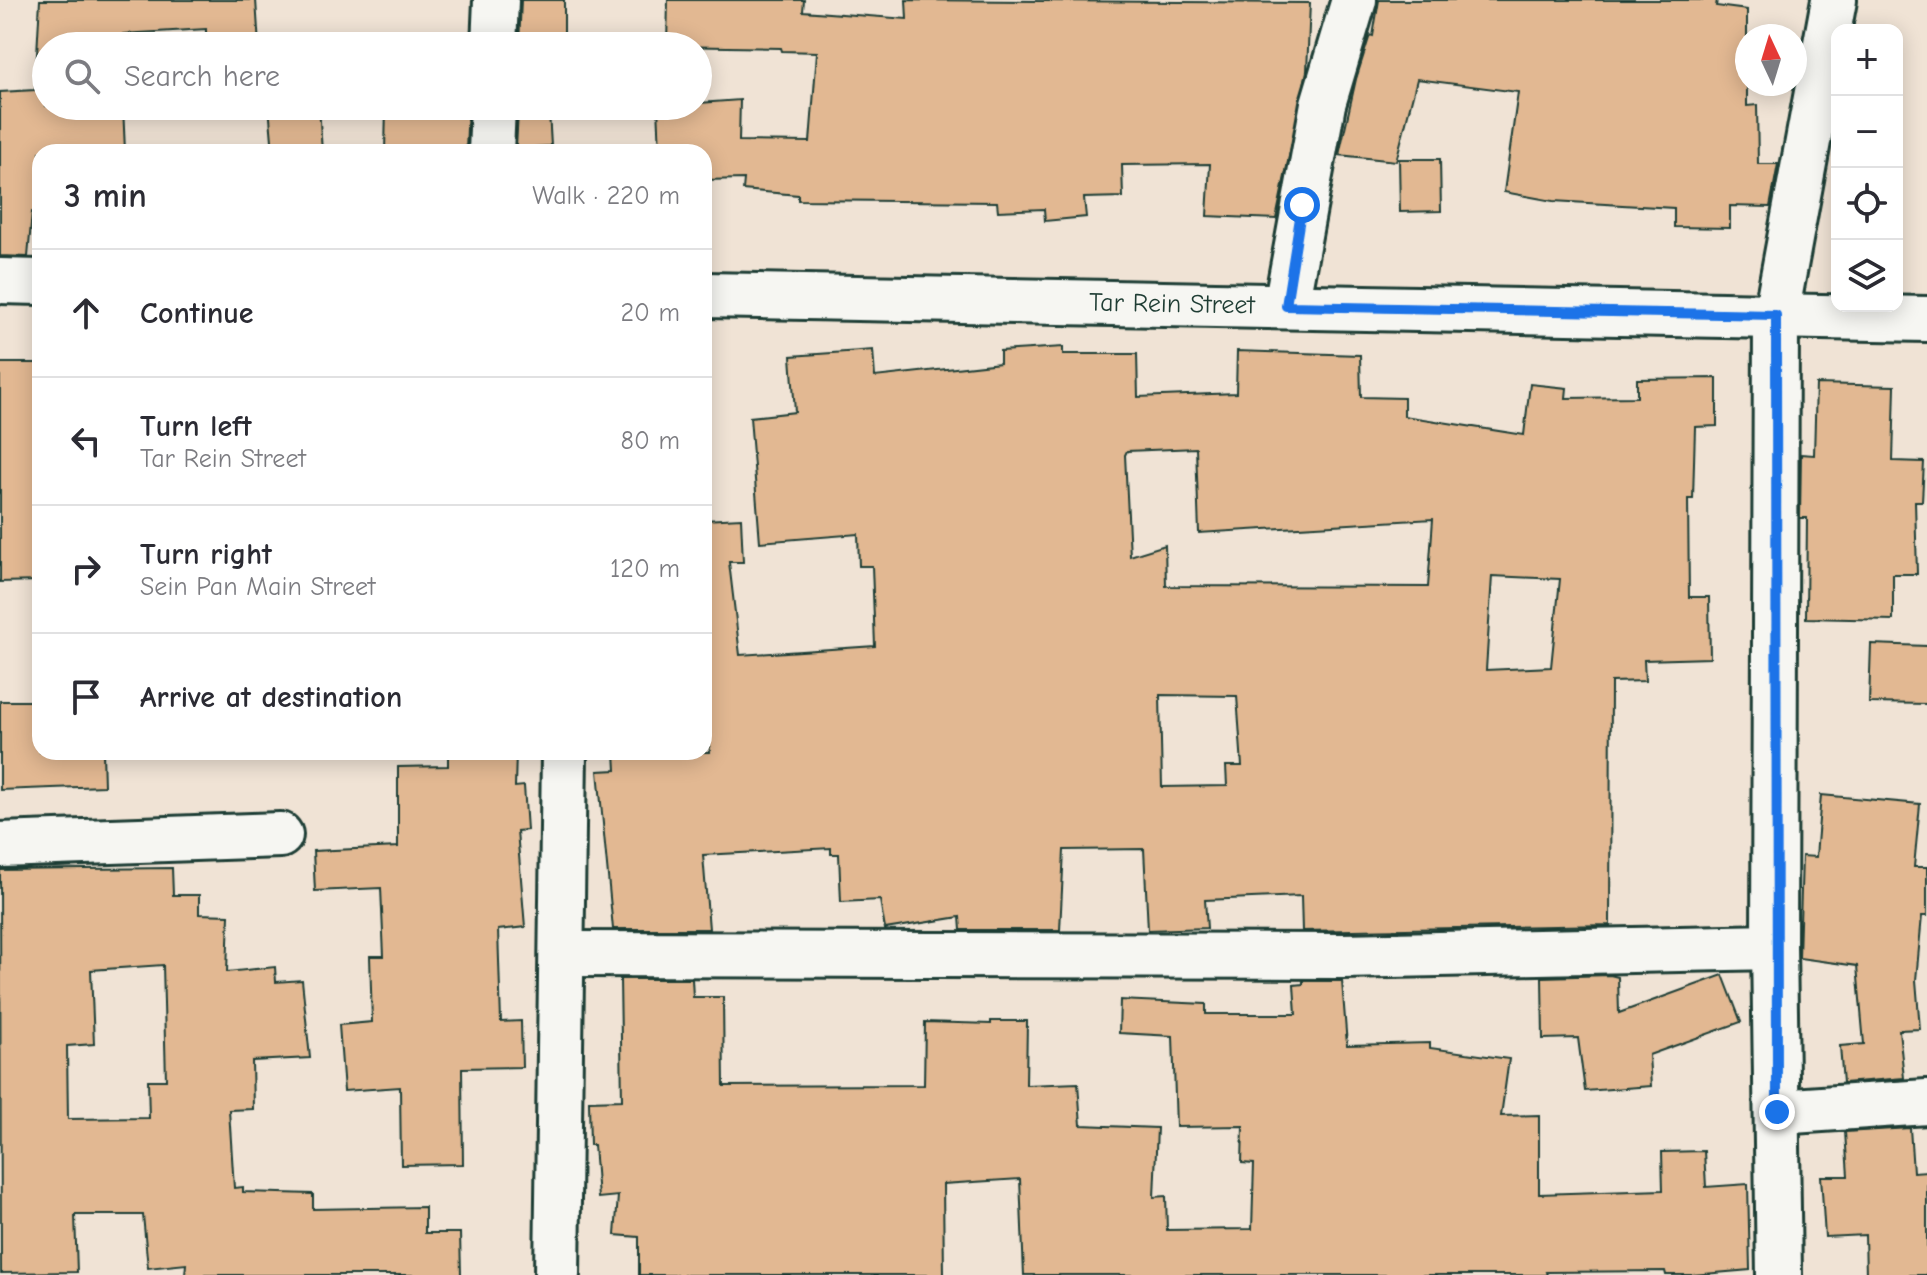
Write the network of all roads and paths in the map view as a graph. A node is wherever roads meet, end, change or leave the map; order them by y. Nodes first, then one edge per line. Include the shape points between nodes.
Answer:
1 (496, 0) edge
2 (1354, 0) edge
3 (1834, 0) edge
4 (495, 32) edge
5 (492, 120) edge
6 (491, 144) edge
7 (0, 281) edge
8 (32, 282) edge
9 (712, 295) edge
10 (1286, 306) junction
11 (1776, 315) junction
12 (1927, 319) edge
13 (564, 760) edge
14 (280, 835) dead end
15 (0, 845) edge
16 (1774, 947) junction
17 (563, 954) junction
18 (1927, 1102) edge
19 (1777, 1112) junction
20 (557, 1275) edge
21 (1779, 1275) edge

1 - 4 street
2 - 10 street via 1323,104
3 - 11 street
5 - 6 street
7 - 8 street
9 - 10 street, Tar Rein Street
10 - 11 street, Tar Rein Street
11 - 12 street, Tar Rein Street
11 - 16 street
13 - 17 street
14 - 15 street
16 - 17 street via 1343,956
16 - 19 street
17 - 20 street
18 - 19 street
19 - 21 street

